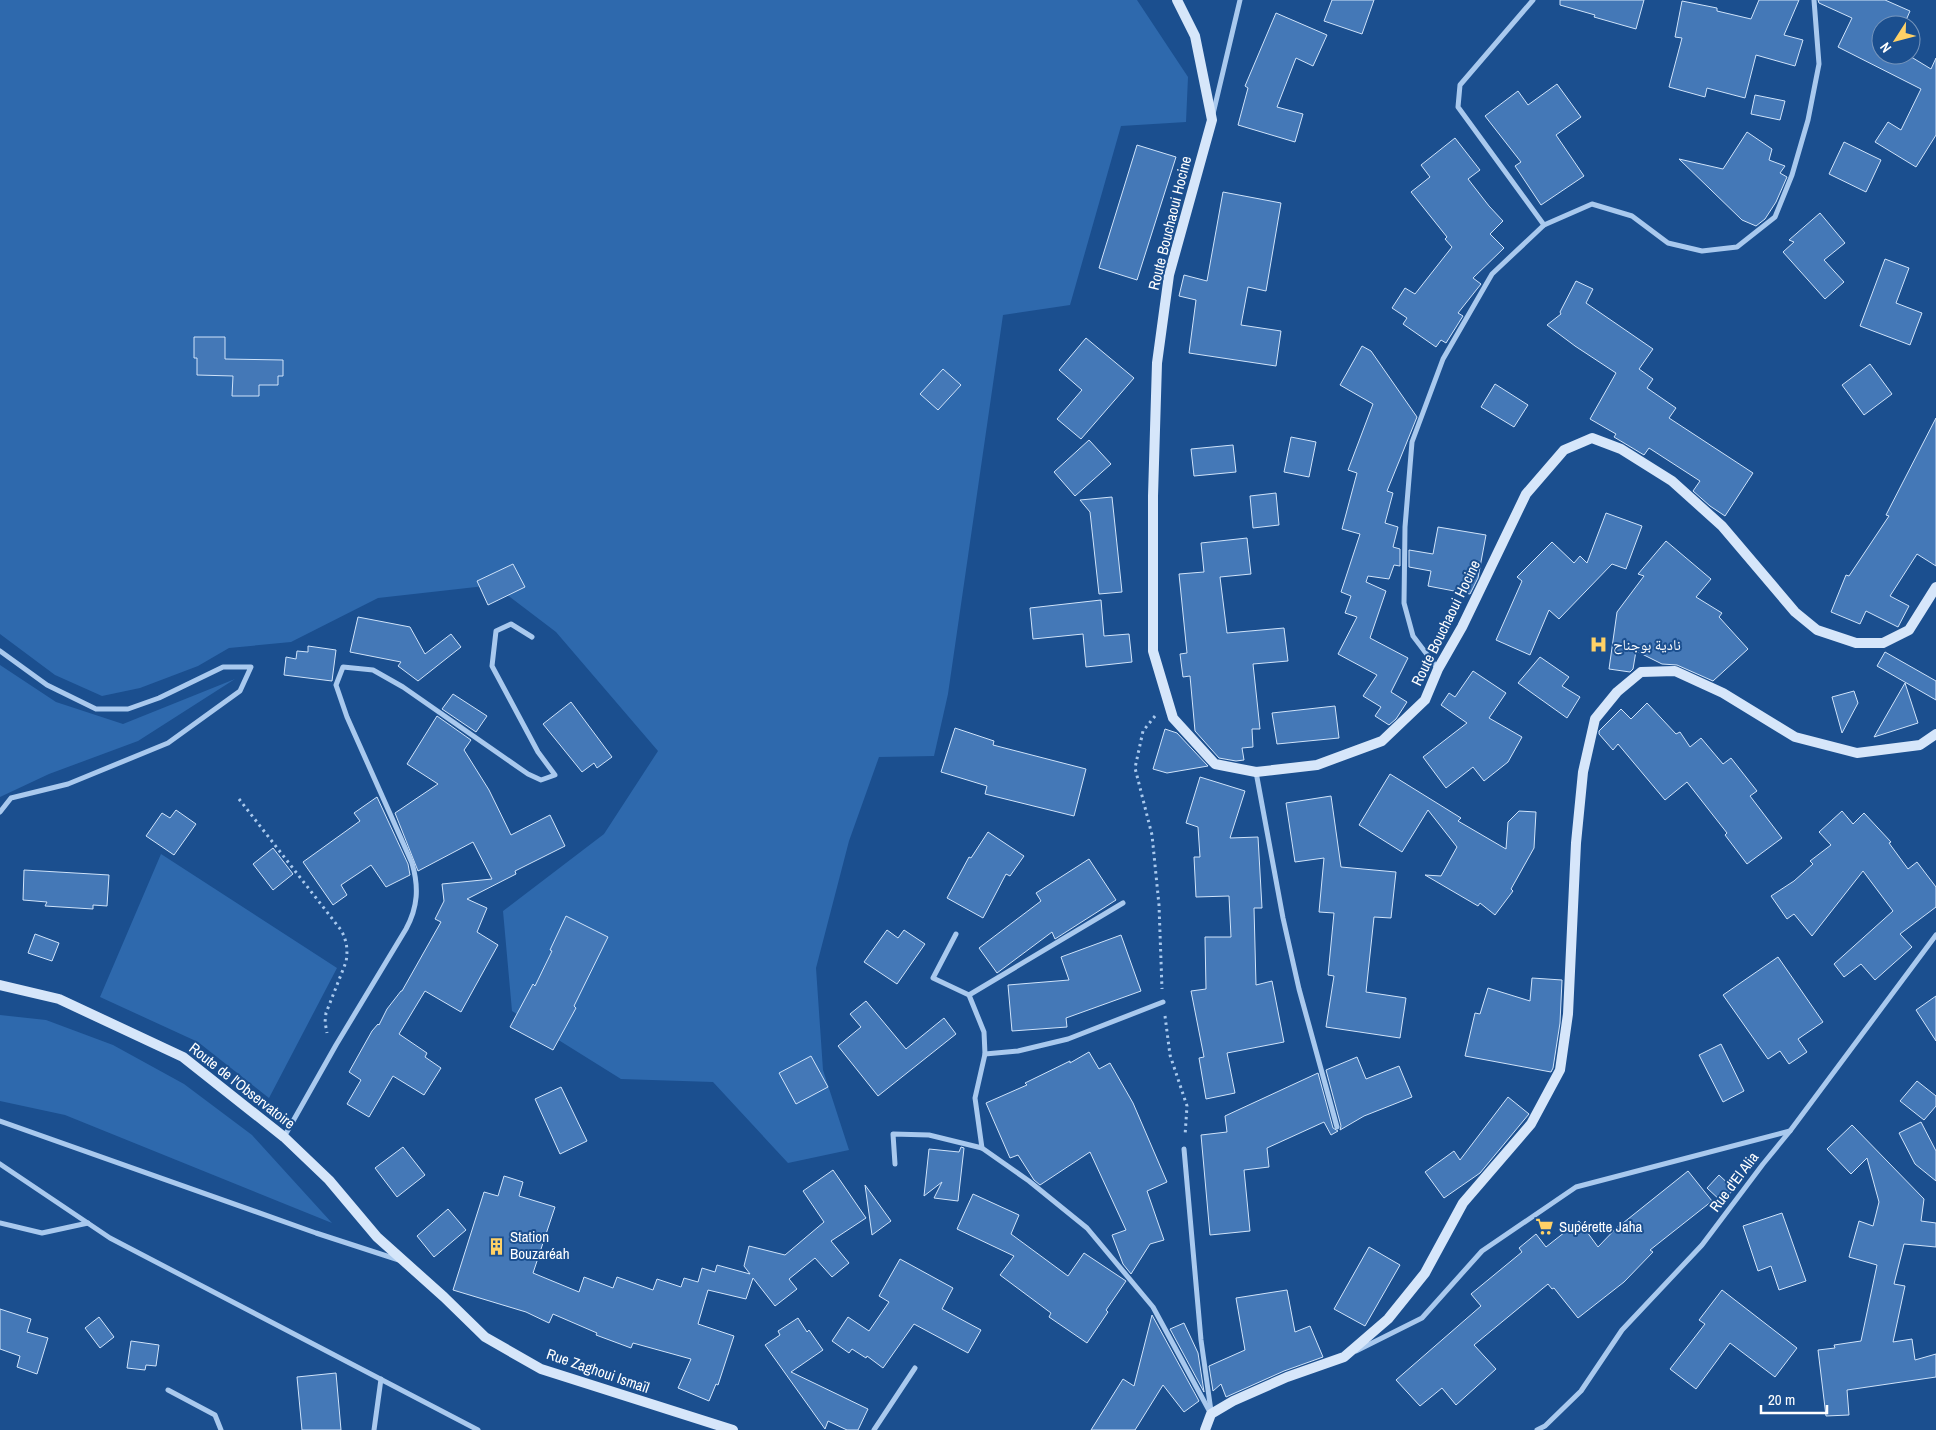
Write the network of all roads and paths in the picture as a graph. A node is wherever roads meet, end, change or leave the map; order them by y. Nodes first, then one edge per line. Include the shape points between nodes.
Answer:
1 (1177, 0) edge
2 (1240, 0) edge
3 (1533, 0) edge
4 (1814, 0) edge
5 (1212, 120) junction
6 (1544, 225) junction
7 (1936, 588) edge
8 (532, 637) dead end
9 (0, 651) edge
10 (1438, 669) junction
11 (1168, 701) junction
12 (1936, 734) edge
13 (1256, 772) junction
14 (240, 799) dead end
15 (0, 812) edge
16 (1123, 903) dead end
17 (956, 934) dead end
18 (1936, 935) edge
19 (0, 985) edge
20 (969, 996) junction
21 (1163, 1002) junction
22 (336, 1045) junction
23 (985, 1054) junction
24 (0, 1121) edge
25 (1337, 1128) dead end
26 (1790, 1131) junction
27 (284, 1137) junction
28 (982, 1148) junction
29 (1184, 1149) joint
30 (0, 1164) edge
31 (895, 1164) dead end
32 (0, 1223) edge
33 (88, 1224) junction
34 (377, 1237) joint
35 (404, 1262) junction
36 (1344, 1357) junction
37 (915, 1368) dead end
38 (381, 1379) junction
39 (168, 1390) dead end
40 (1211, 1414) junction
41 (221, 1430) edge
42 (374, 1430) edge
43 (478, 1430) edge
44 (733, 1430) edge
45 (874, 1430) edge
46 (1205, 1430) edge
47 (1537, 1430) edge

1 - 5 street, Route Bouchaoui Hocine via 1195,36
2 - 5 street
3 - 6 street via 1460,85 1458,106
4 - 6 street via 1818,64 1806,129 1792,176 1775,216 1737,247 1702,251 1668,243 1632,216 1592,204
5 - 11 street, Route Bouchaoui Hocine via 1169,275 1157,363 1153,651
6 - 10 street via 1492,274 1443,359 1412,442 1405,527 1404,603 1413,636
7 - 10 street, Route Bouchaoui Hocine via 1909,630 1883,643 1856,643 1817,630 1795,612 1722,526 1672,481 1621,449 1592,438 1564,450 1526,494 1462,627
8 - 22 street via 511,624 496,631 492,666 538,752 555,776 541,780 403,687 373,670 343,667 336,685 412,863 418,886 416,908 406,929
9 - 15 street via 47,685 96,709 128,709 223,667 251,667 240,691 168,743 68,784 11,798
10 - 13 street, Route Bouchaoui Hocine via 1425,700 1382,741 1317,766
11 - 13 street, Route Bouchaoui Hocine via 1173,718 1215,764
11 - 21 path via 1143,731 1135,768 1152,835 1160,904
12 - 36 street via 1920,745 1857,753 1795,737 1723,693 1675,671 1641,672 1617,692 1595,719 1582,772 1568,1014 1560,1070 1531,1124 1463,1203 1425,1273 1388,1319
13 - 25 street via 1299,989
14 - 22 path via 345,937 348,954 325,1022
16 - 20 street
17 - 20 street via 933,978
18 - 26 street, Rue d'El Alia
19 - 27 street, Route de l'Observatoire via 59,999 183,1057
20 - 23 street via 984,1032
21 - 23 street via 1068,1039 1018,1051
21 - 29 path via 1170,1055 1187,1106
22 - 27 street
23 - 28 street via 975,1098
24 - 35 street
26 - 36 street via 1576,1187 1482,1251 1422,1318
26 - 47 street, Rue d'El Alia via 1702,1244 1622,1330 1581,1391
27 - 34 street, Route de l'Observatoire via 329,1180
28 - 31 street via 929,1135 893,1134
28 - 40 street via 1030,1181 1087,1228 1153,1307
29 - 40 street
30 - 33 street
32 - 33 street via 42,1233
33 - 38 street
34 - 35 street, Rue Zaghoui Ismaïl
35 - 44 street, Rue Zaghoui Ismaïl via 485,1337 541,1368
36 - 40 street via 1287,1377
37 - 45 street
38 - 42 street
38 - 43 street
39 - 41 street via 216,1415
40 - 46 street

